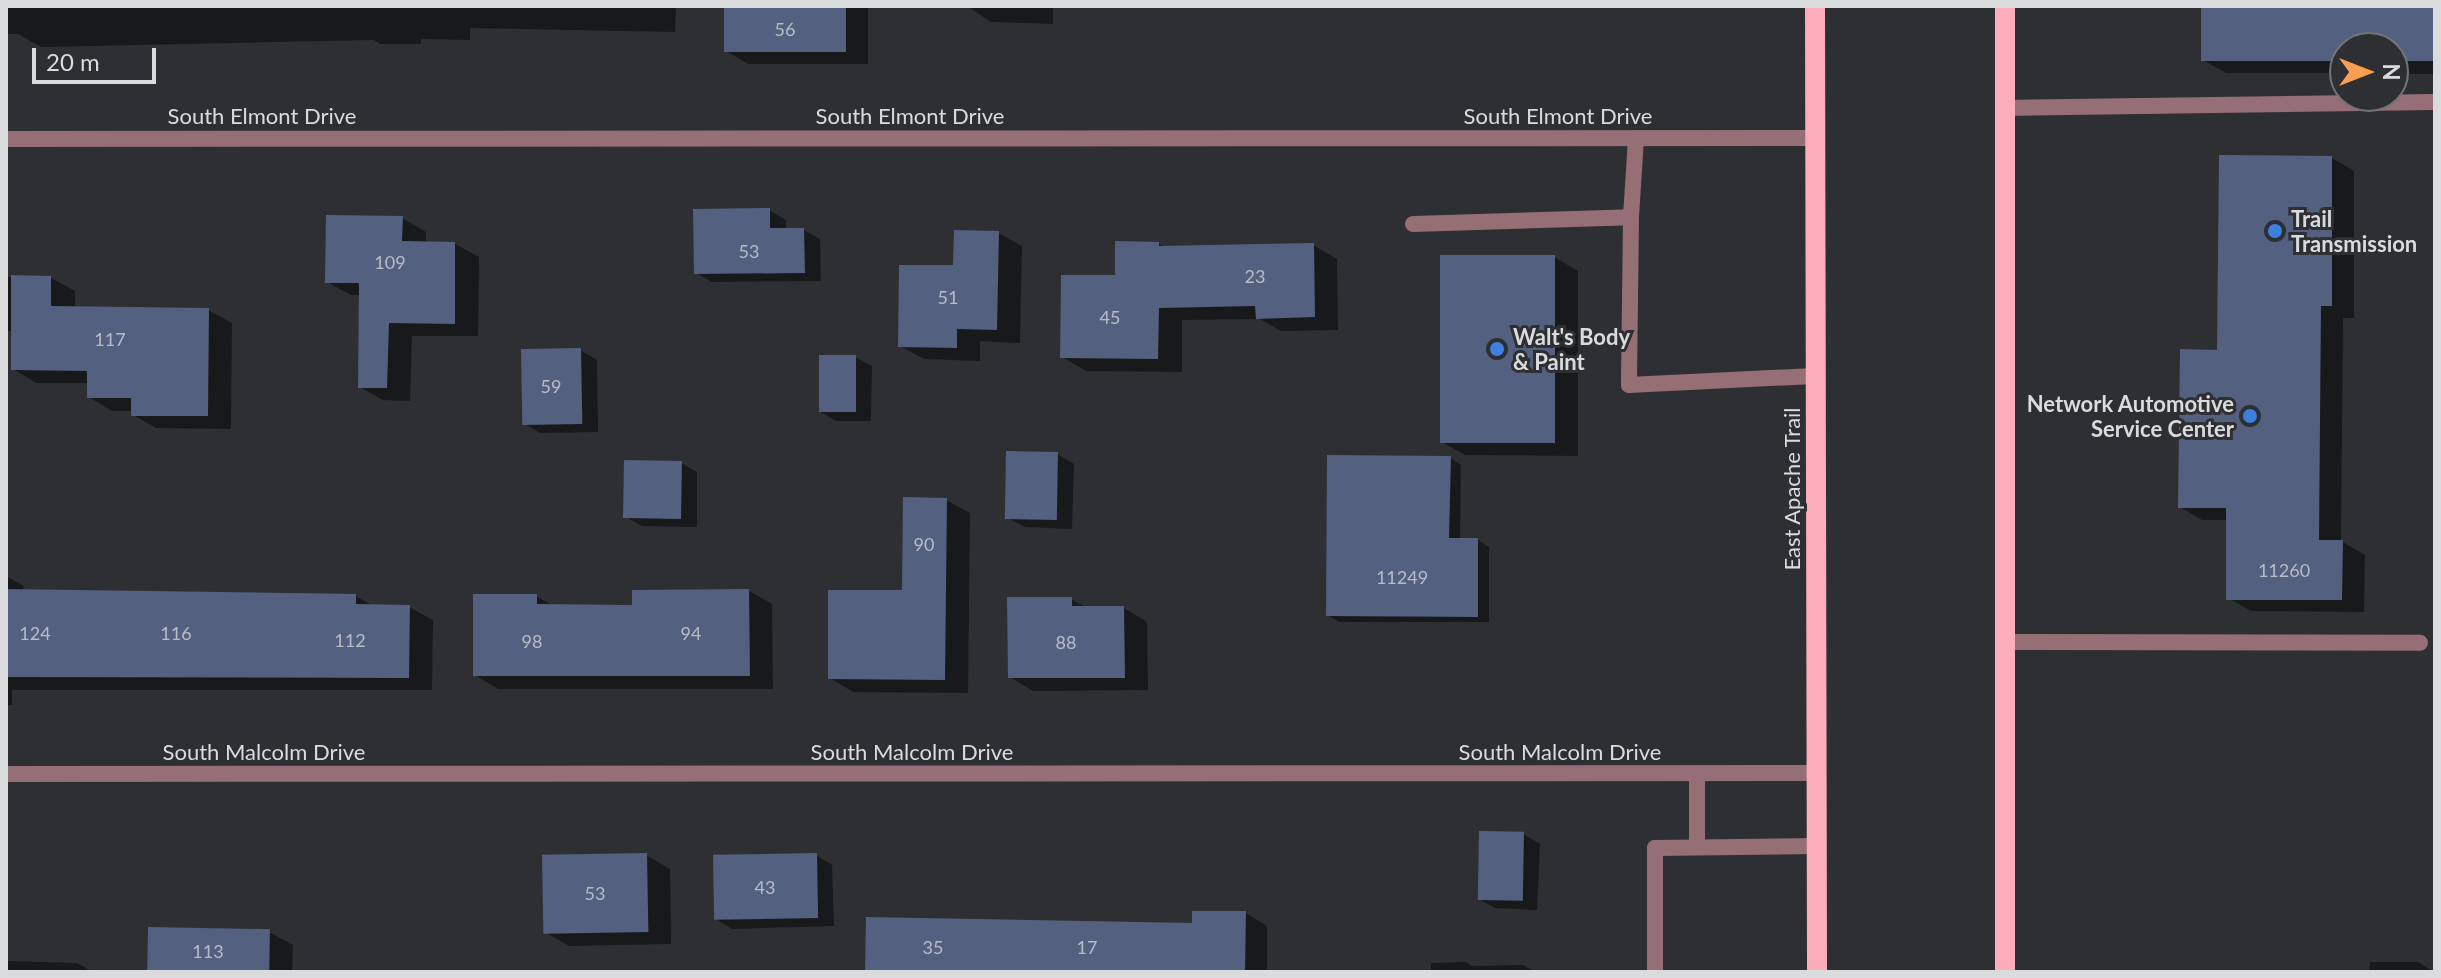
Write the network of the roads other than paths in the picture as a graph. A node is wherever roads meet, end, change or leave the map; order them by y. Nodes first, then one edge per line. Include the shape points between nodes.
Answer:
1 (1815, 6) edge
2 (2005, 6) edge
3 (2435, 102) edge
4 (2005, 108) junction
5 (1636, 138) junction
6 (1814, 138) junction
7 (6, 139) edge
8 (1631, 217) junction
9 (1413, 224) dead end
10 (1815, 376) junction
11 (2005, 642) junction
12 (2420, 643) dead end
13 (1817, 773) junction
14 (6, 774) edge
15 (1697, 774) junction
16 (1817, 846) junction
17 (1697, 847) junction
18 (1655, 972) edge
19 (1817, 972) edge
20 (2005, 972) edge

1 - 6 main road, East Apache Trail
2 - 4 main road
3 - 4 street
4 - 11 main road
5 - 6 street, South Elmont Drive
5 - 7 street, South Elmont Drive
5 - 8 street
6 - 10 main road, East Apache Trail
8 - 9 street
8 - 10 street via 1629,385
10 - 13 main road, East Apache Trail
11 - 12 street
11 - 20 main road
13 - 15 street, South Malcolm Drive
13 - 16 main road, East Apache Trail
14 - 15 street, South Malcolm Drive
15 - 17 street
16 - 17 street
16 - 19 main road, East Apache Trail
17 - 18 street via 1655,848

